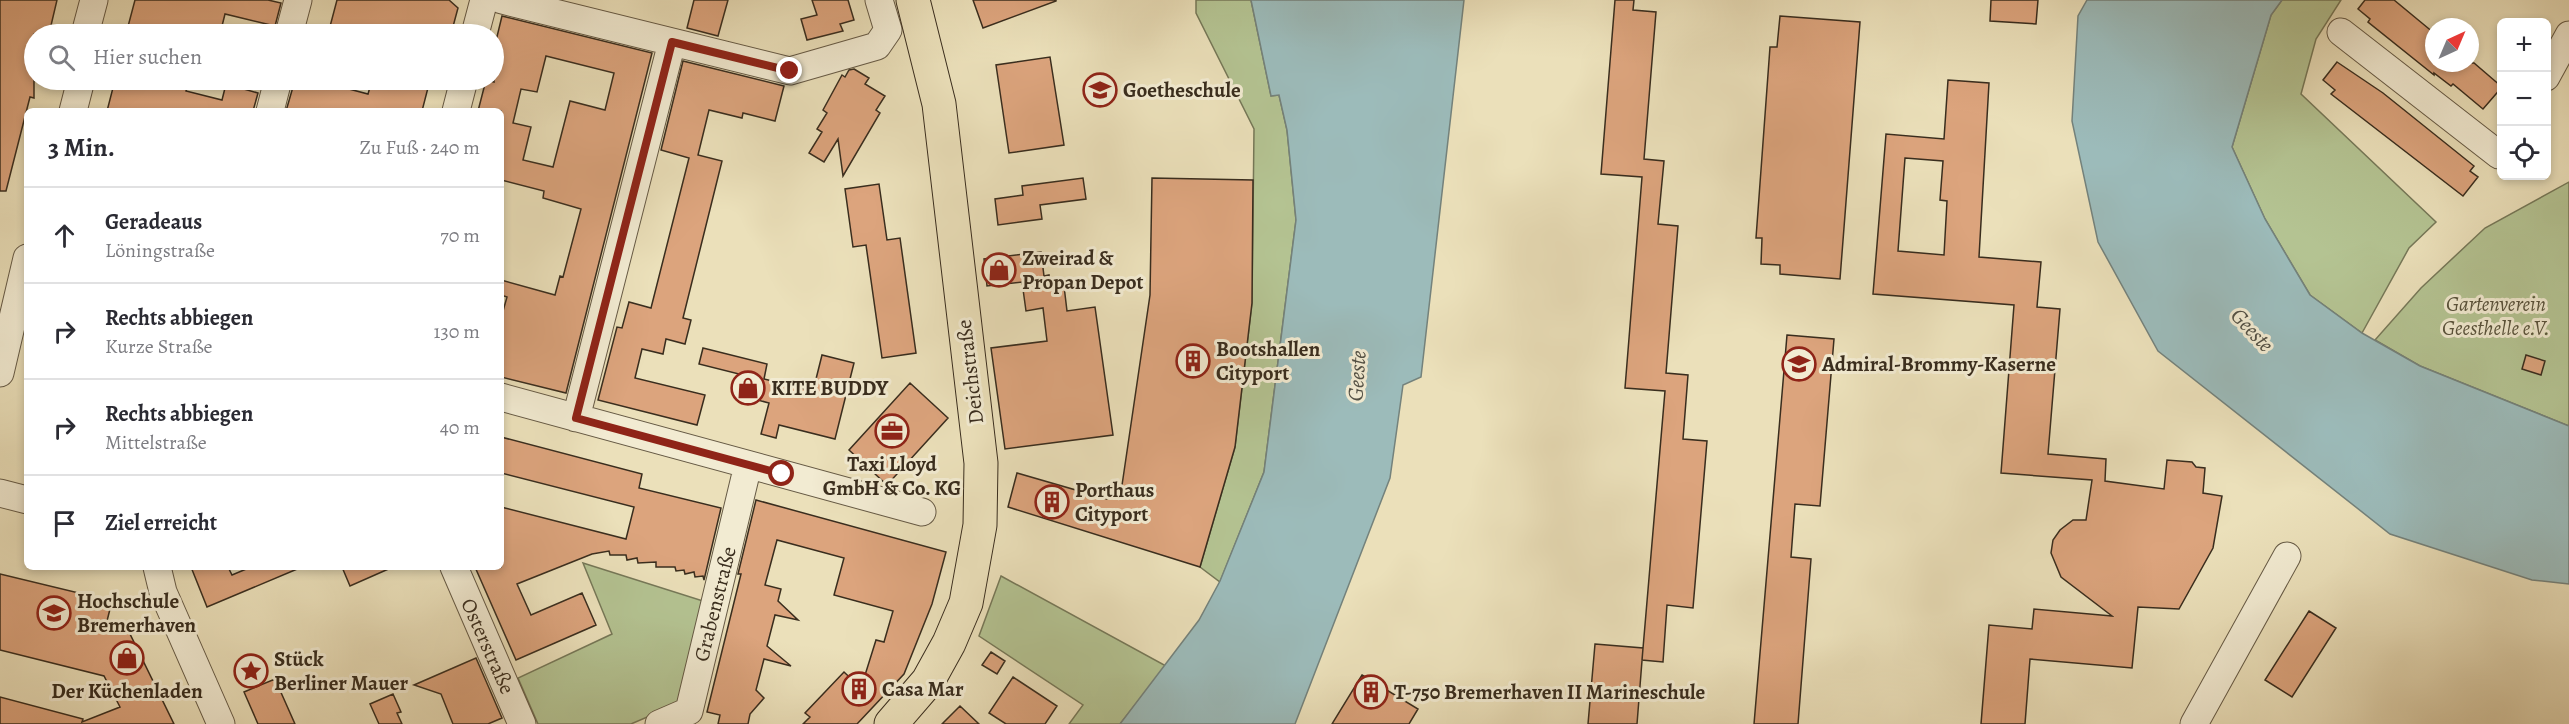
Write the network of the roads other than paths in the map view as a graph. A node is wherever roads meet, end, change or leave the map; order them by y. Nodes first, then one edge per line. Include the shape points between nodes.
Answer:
1 (94, 0) edge
2 (298, 0) edge
3 (484, 0) edge
4 (502, 0) edge
5 (879, 0) edge
6 (913, 0) edge
7 (88, 24) edge
8 (292, 24) edge
9 (478, 24) edge
10 (2342, 32) dead end
11 (2569, 34) edge
12 (672, 42) junction
13 (2550, 72) edge
14 (78, 90) edge
15 (275, 90) edge
16 (461, 90) edge
17 (74, 108) edge
18 (271, 108) edge
19 (457, 108) edge
20 (2497, 151) edge
21 (24, 266) edge
22 (16, 286) edge
23 (0, 373) edge
24 (504, 398) edge
25 (576, 418) junction
26 (748, 465) junction
27 (0, 493) edge
28 (24, 499) edge
29 (922, 512) dead end
30 (2288, 556) dead end
31 (158, 570) edge
32 (455, 570) edge
33 (221, 724) edge
34 (522, 724) edge
35 (659, 724) edge
36 (891, 724) edge
37 (2194, 724) edge

1 - 7 street
2 - 8 street
3 - 9 street
4 - 12 street
5 - 12 street via 888,30 877,46 790,71
6 - 36 main road, Deichstraße via 939,104 981,463 980,525 966,603 949,643 928,681
10 - 20 street
11 - 13 street
12 - 25 street
14 - 17 street
15 - 18 street
16 - 19 street
21 - 22 street
22 - 23 street
24 - 25 street
25 - 26 street
26 - 29 street
26 - 35 street, Grabenstraße via 689,711
27 - 28 street
30 - 37 street
31 - 33 street via 163,592
32 - 34 street, Osterstraße

